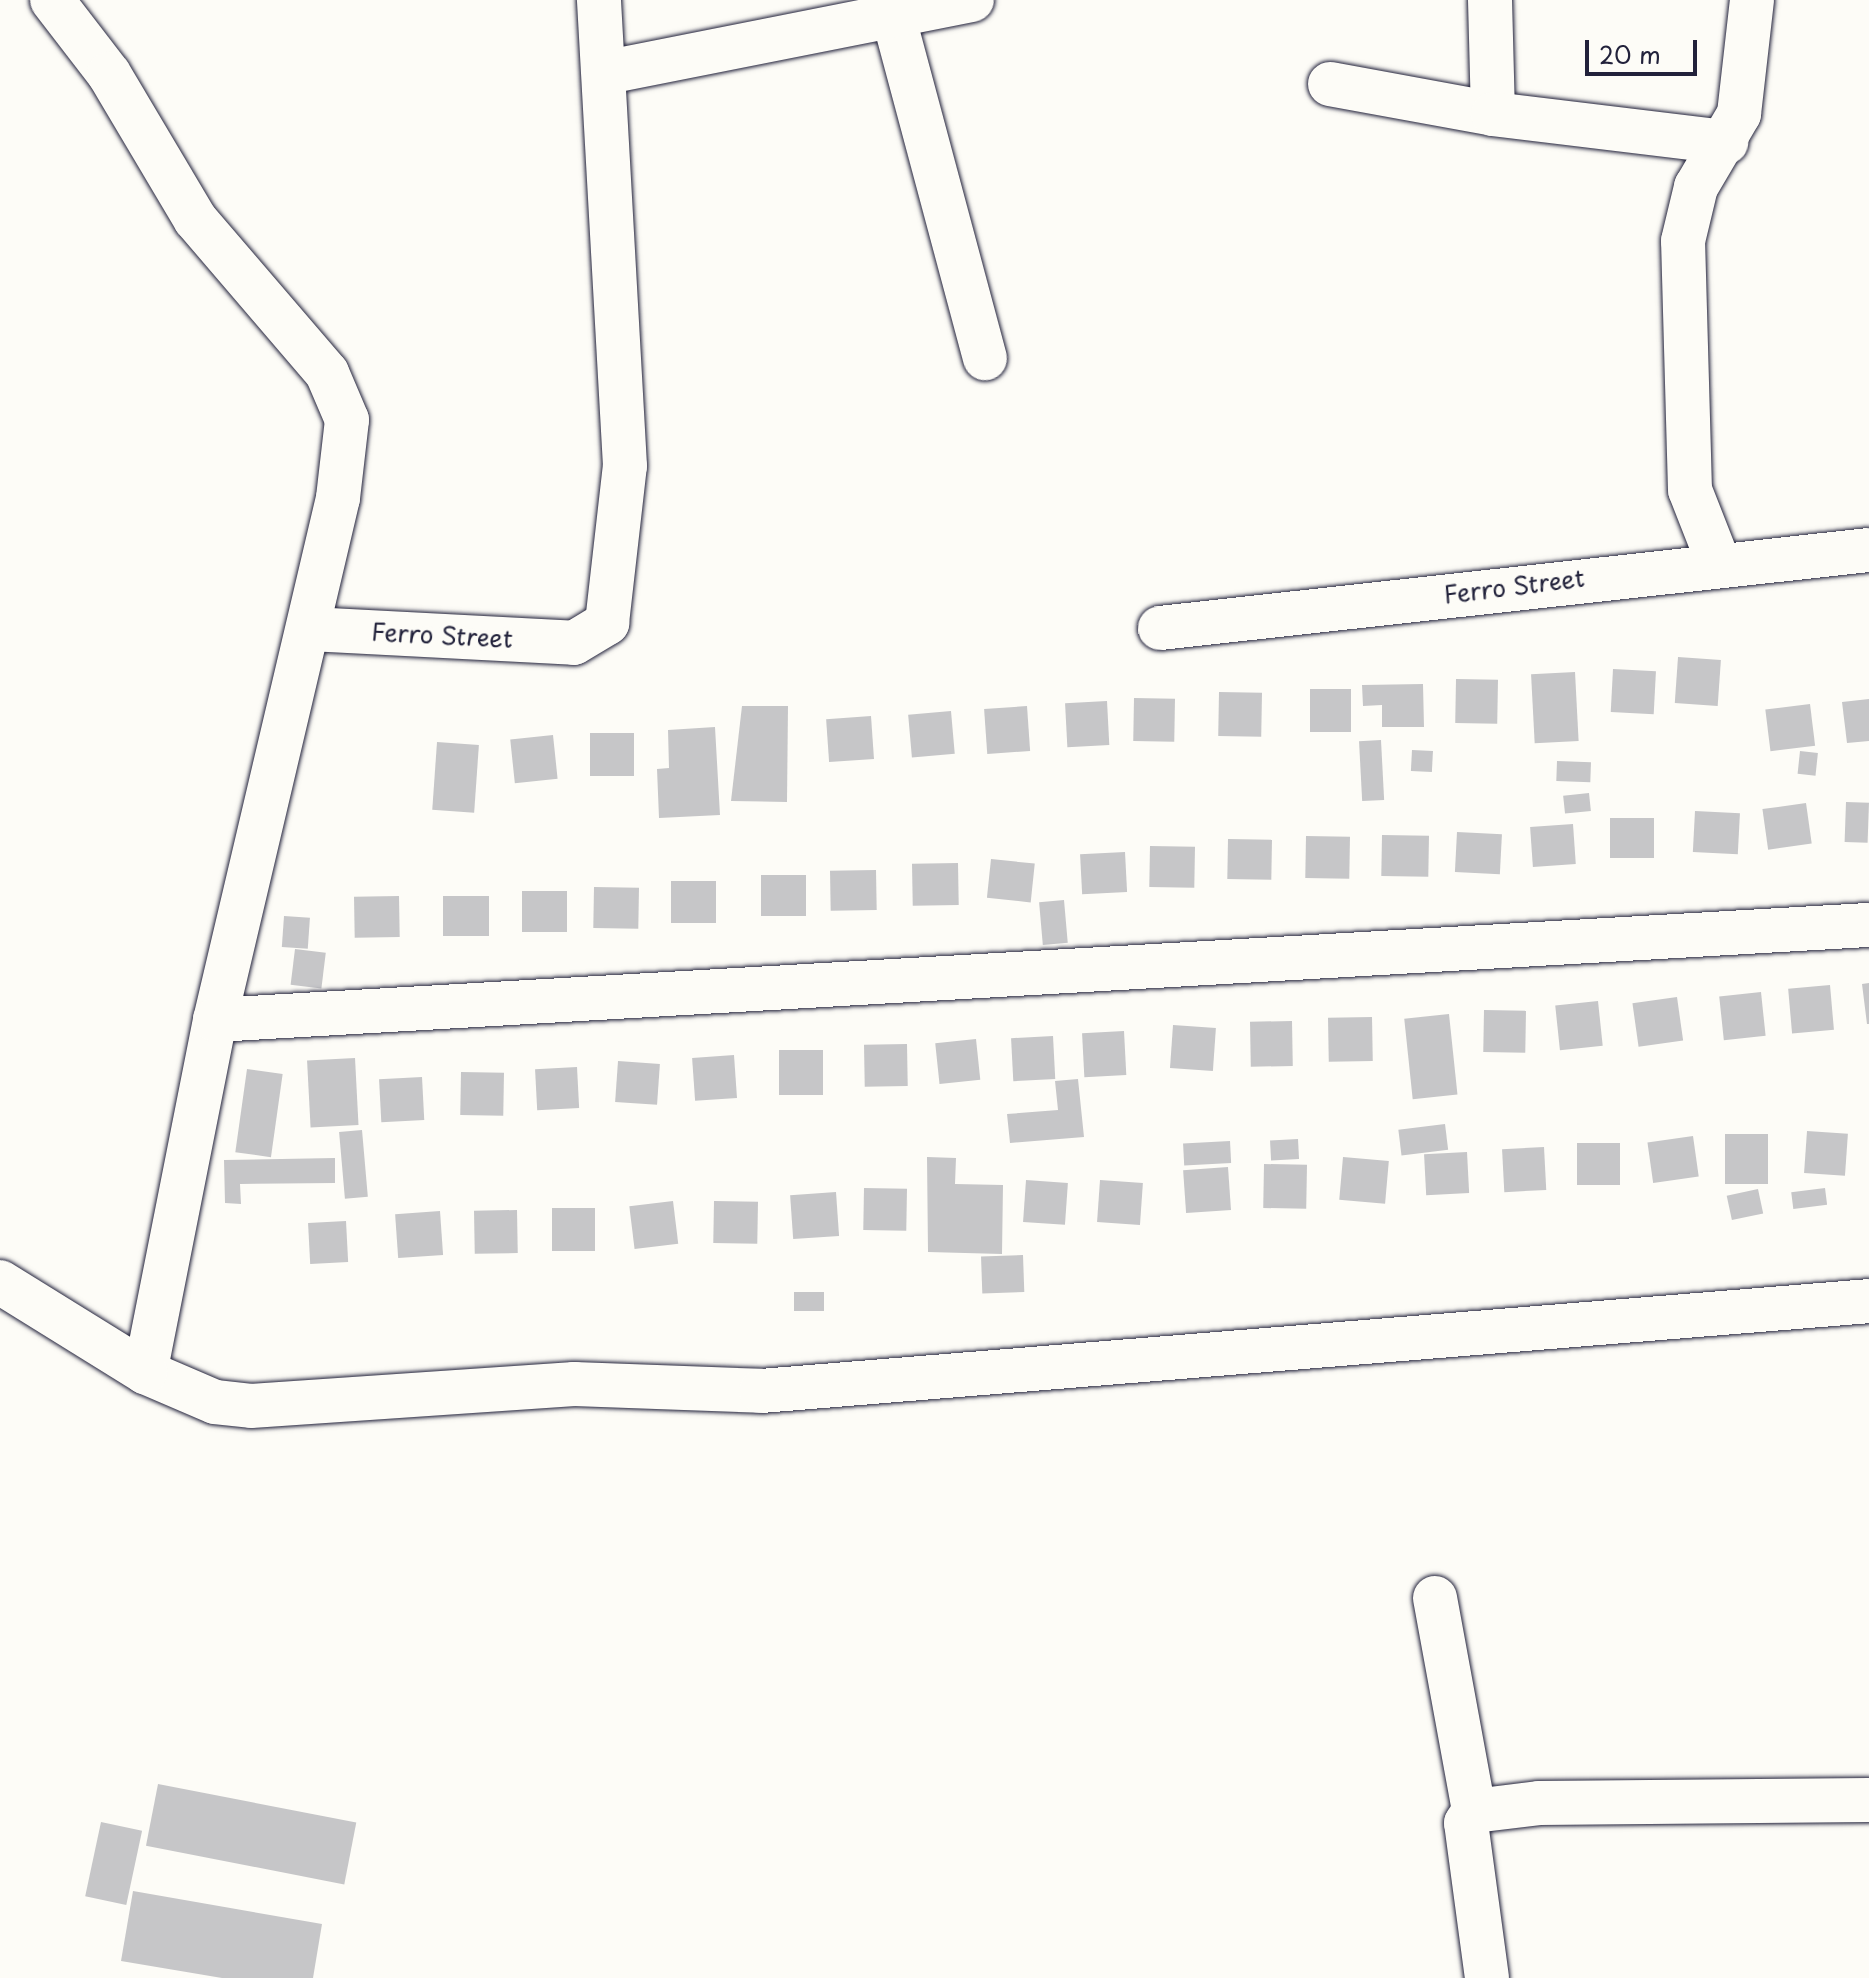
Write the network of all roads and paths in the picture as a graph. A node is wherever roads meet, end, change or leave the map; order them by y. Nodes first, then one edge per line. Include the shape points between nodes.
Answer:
1 (52, 0) edge
2 (599, 0) edge
3 (972, 0) edge
4 (1490, 0) edge
5 (1752, 0) edge
6 (892, 9) edge
7 (608, 72) junction
8 (1330, 84) dead end
9 (1493, 114) junction
10 (1726, 142) junction
11 (985, 358) dead end
12 (1869, 550) edge
13 (1719, 564) junction
14 (1160, 628) dead end
15 (310, 629) junction
16 (1869, 925) edge
17 (215, 1020) junction
18 (0, 1282) edge
19 (1869, 1301) edge
20 (145, 1372) junction
21 (1435, 1598) dead end
22 (1869, 1800) edge
23 (1474, 1811) junction
24 (1487, 1978) edge

1 - 15 street via 109,74 195,219 279,311 343,400 347,450
2 - 7 street
3 - 6 street
4 - 9 street
5 - 10 street via 1746,83
6 - 7 street
6 - 11 street
7 - 15 street, Ferro Street via 625,466 607,623 574,643
8 - 9 street
9 - 10 street
10 - 13 street via 1687,209 1683,255 1690,490
12 - 13 street, Ferro Street
13 - 14 street, Ferro Street
15 - 17 street
16 - 17 street
17 - 20 street
18 - 20 street
19 - 20 street via 761,1391 545,1384 251,1406 215,1402
21 - 23 street
22 - 23 street via 1539,1803
23 - 24 street via 1468,1840

